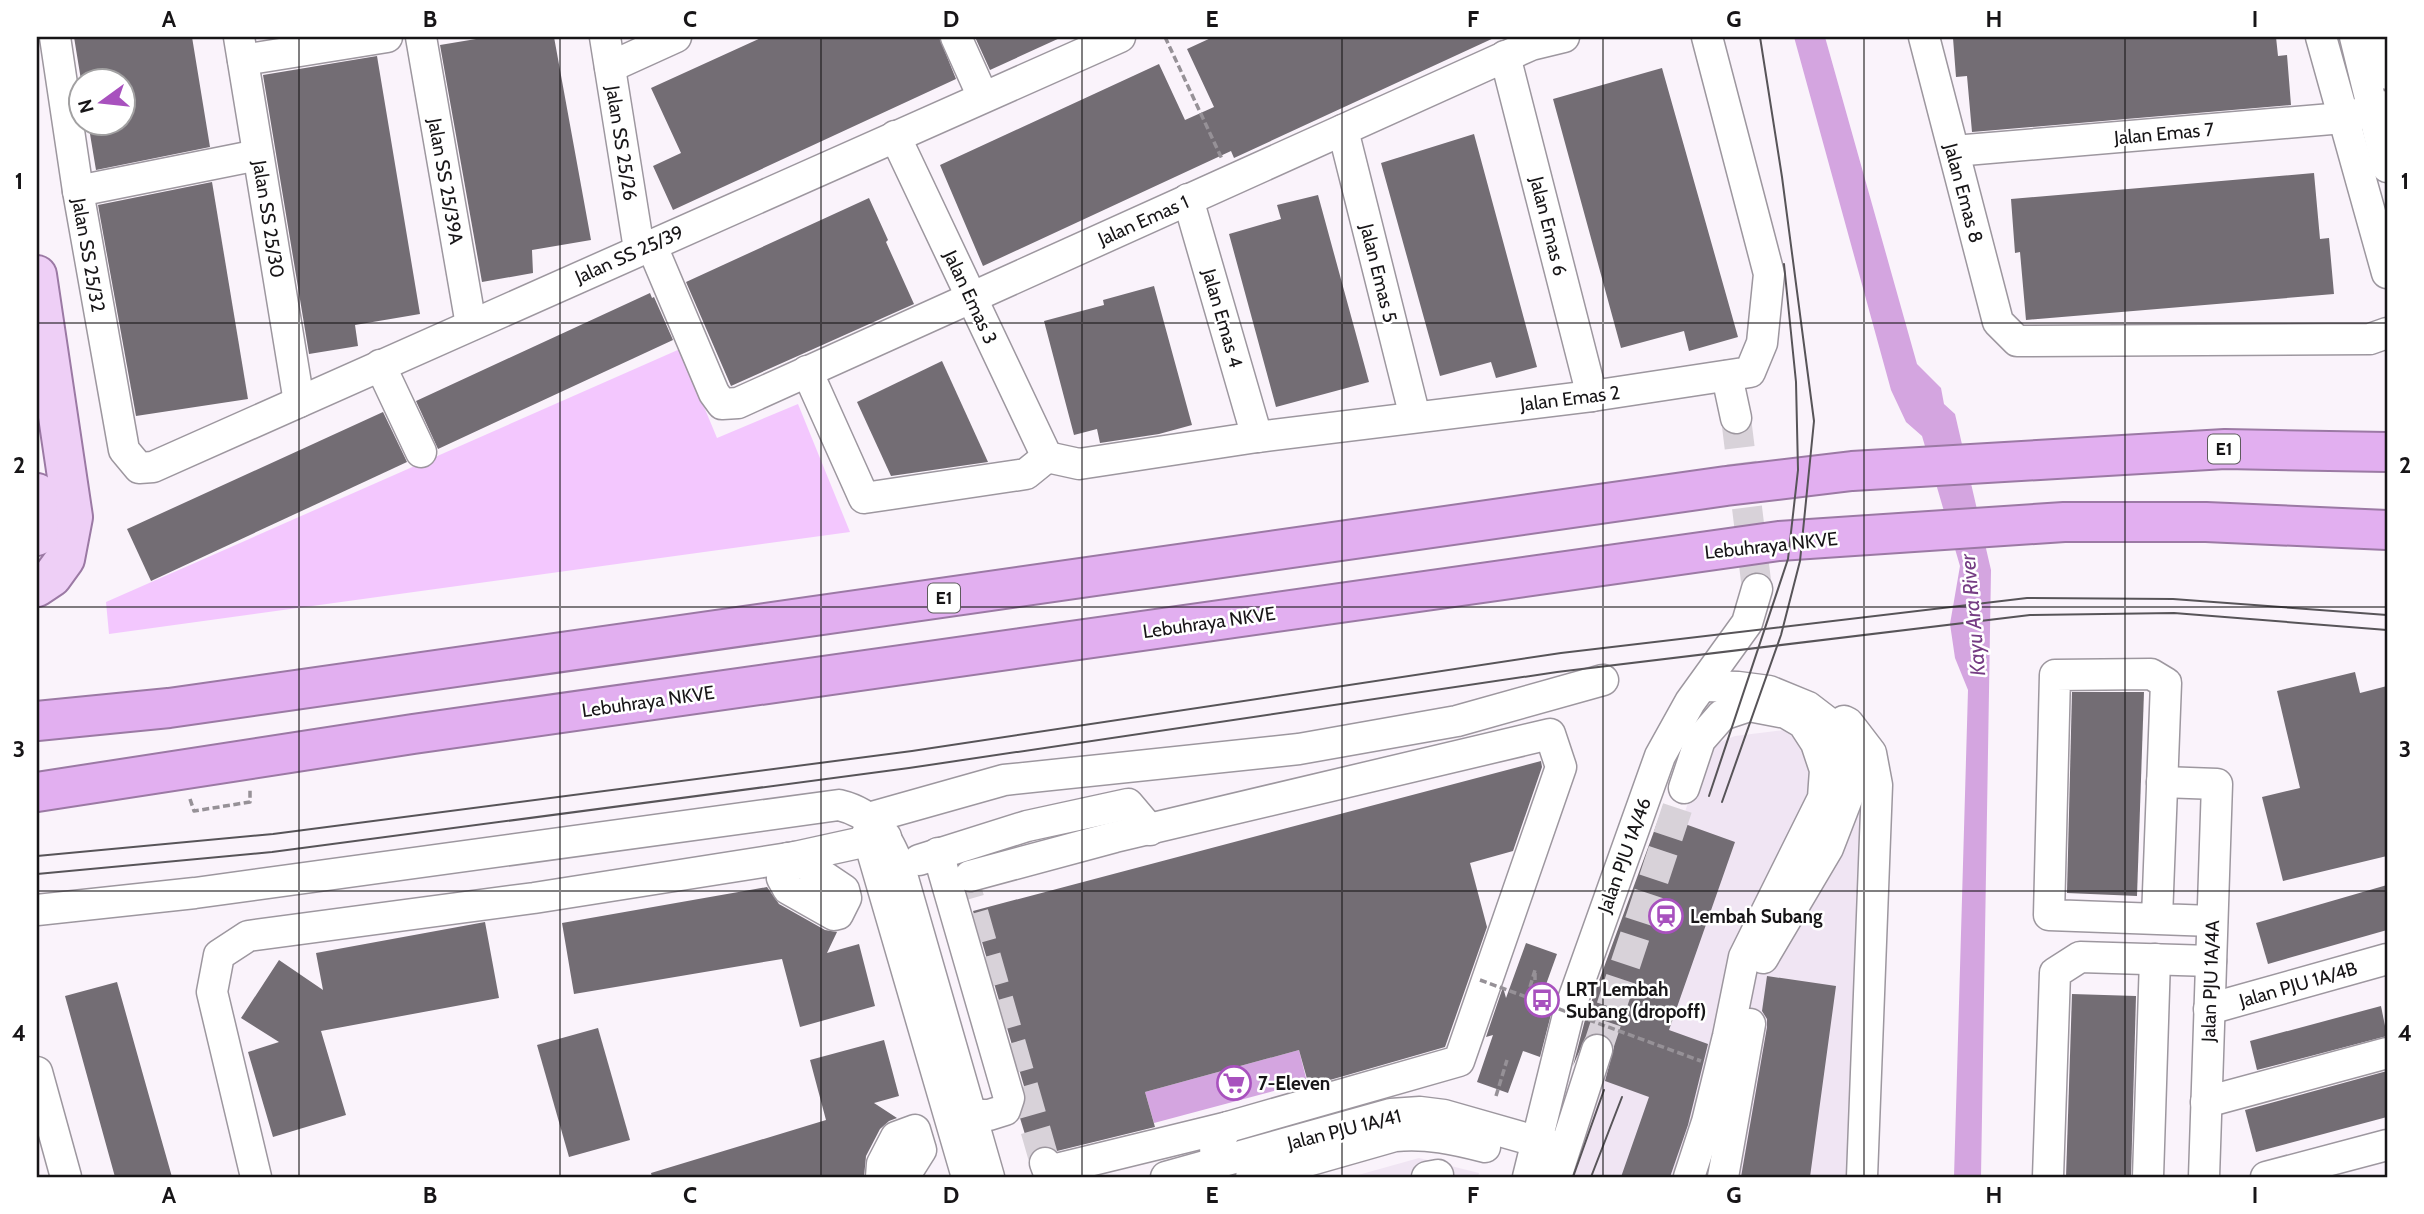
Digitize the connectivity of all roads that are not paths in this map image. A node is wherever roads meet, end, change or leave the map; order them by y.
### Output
1 (55, 37) edge
2 (387, 37) edge
3 (421, 37) edge
4 (605, 37) edge
5 (676, 37) edge
6 (956, 37) edge
7 (1120, 37) edge
8 (1564, 37) edge
9 (1707, 37) edge
10 (1924, 37) edge
11 (2320, 37) edge
12 (2355, 37) edge
13 (2378, 37) edge
14 (1522, 46) edge
15 (241, 49) edge
16 (610, 67) junction
17 (2387, 74) edge
18 (983, 97) junction
19 (2380, 108) edge
20 (2343, 118) junction
21 (1343, 130) junction
22 (895, 136) junction
23 (1954, 151) junction
24 (258, 155) junction
25 (2387, 167) edge
26 (78, 191) junction
27 (1188, 199) junction
28 (645, 246) junction
29 (2387, 273) edge
30 (37, 275) edge
31 (971, 298) junction
32 (471, 325) junction
33 (2387, 334) edge
34 (380, 365) junction
35 (807, 372) junction
36 (1727, 376) junction
37 (1592, 396) junction
38 (299, 402) junction
39 (722, 404) joint
40 (1415, 417) junction
41 (1735, 418) tunnel mouth
42 (1257, 437) junction
43 (421, 452) dead end
44 (2387, 452) edge
45 (1047, 457) junction
46 (139, 468) joint
47 (37, 493) edge
48 (2387, 530) edge
49 (37, 536) edge
50 (37, 587) edge
51 (1757, 589) tunnel mouth
52 (1603, 680) dead end
53 (1703, 686) junction
54 (1808, 707) junction
55 (37, 721) edge
56 (2162, 782) junction
57 (1684, 788) tunnel mouth
58 (37, 792) edge
59 (870, 826) junction
60 (1150, 830) junction
61 (938, 853) junction
62 (900, 869) junction
63 (970, 876) dead end
64 (37, 910) edge
65 (2157, 918) junction
66 (2212, 921) junction
67 (2155, 959) junction
68 (2387, 960) edge
69 (2211, 961) junction
70 (2210, 1009) junction
71 (1597, 1050) tunnel mouth
72 (2387, 1052) edge
73 (37, 1072) edge
74 (1549, 1094) junction
75 (1334, 1097) junction
76 (2206, 1102) junction
77 (971, 1115) junction
78 (1367, 1121) junction
79 (1475, 1124) junction
80 (1228, 1128) junction
81 (956, 1141) junction
82 (2387, 1145) edge
83 (921, 1150) junction
84 (1546, 1162) edge
85 (1045, 1163) dead end
86 (1216, 1163) junction
87 (66, 1177) edge
88 (256, 1177) edge
89 (881, 1177) edge
90 (904, 1177) edge
91 (967, 1177) edge
92 (989, 1177) edge
93 (1166, 1177) edge
94 (1255, 1177) edge
95 (1689, 1177) edge
96 (1723, 1177) edge
97 (1862, 1177) edge
98 (2048, 1177) edge
99 (2148, 1177) edge
100 (2204, 1177) edge
101 (2266, 1177) edge

1 - 26 street, Jalan SS 25/32
2 - 15 street
3 - 32 street, Jalan SS 25/39A
4 - 16 street, Jalan SS 25/26
5 - 16 street
6 - 18 street
7 - 18 street, Jalan SS 25/39
8 - 14 street, Jalan Emas 1
9 - 36 street, Jalan Emas 2
10 - 23 street, Jalan Emas 8
11 - 20 street
12 - 19 street
13 - 17 street
14 - 21 street, Jalan Emas 1
14 - 37 street, Jalan Emas 6
15 - 24 street, Jalan SS 25/30
16 - 28 street, Jalan SS 25/26
18 - 22 street, Jalan SS 25/39
19 - 20 street, Jalan Emas 7
19 - 25 street
20 - 23 street, Jalan Emas 7
20 - 29 street
21 - 27 street, Jalan Emas 1
21 - 40 street, Jalan Emas 5
22 - 28 street, Jalan SS 25/39
22 - 31 street, Jalan Emas 3
23 - 33 street, Jalan Emas 8
24 - 26 street
24 - 38 street, Jalan SS 25/30
26 - 46 street, Jalan SS 25/32
27 - 31 street, Jalan Emas 1
27 - 42 street, Jalan Emas 4
28 - 32 street, Jalan SS 25/39
28 - 39 street, Jalan SS 25/26
30 - 50 main road
31 - 35 street, Jalan Emas 1
31 - 45 street, Jalan Emas 3
32 - 34 street, Jalan SS 25/39
34 - 38 street, Jalan SS 25/39
34 - 43 street
35 - 39 street, Jalan Emas 1
35 - 45 street
36 - 37 street, Jalan Emas 2
36 - 41 street
37 - 40 street, Jalan Emas 2
38 - 46 street, Jalan SS 25/39
40 - 42 street, Jalan Emas 2
42 - 45 street, Jalan Emas 2
44 - 55 highway, E1
47 - 49 main road
48 - 58 highway, Lebuhraya NKVE
51 - 53 street, Jalan PJU 1A/46
52 - 59 street
53 - 54 street
53 - 74 street, Jalan PJU 1A/46
54 - 96 street
54 - 97 street
56 - 65 street
56 - 65 street
56 - 66 street, Jalan PJU 1A/4A
57 - 95 street
59 - 62 street
59 - 64 street
59 - 81 street
59 - 88 street
60 - 61 street
60 - 63 street
60 - 75 street
61 - 62 street
61 - 77 street
62 - 77 street
65 - 66 street
66 - 69 street, Jalan PJU 1A/4A
67 - 69 street
67 - 98 street
67 - 99 street
68 - 70 street, Jalan PJU 1A/4B
69 - 70 street, Jalan PJU 1A/4A
70 - 76 street, Jalan PJU 1A/4A
71 - 84 street
72 - 76 street
73 - 87 street
74 - 79 street
74 - 84 street, Jalan PJU 1A/46
75 - 78 street
75 - 80 street
76 - 100 street, Jalan PJU 1A/4A
77 - 92 street
78 - 79 street, Jalan PJU 1A/41
78 - 86 street, Jalan PJU 1A/41
79 - 84 street, Jalan PJU 1A/41
80 - 85 street
80 - 86 street
81 - 83 street
81 - 91 street
82 - 101 street
83 - 89 street
83 - 90 street
84 - 94 street, Jalan PJU 1A/41
86 - 93 street, Jalan PJU 1A/41

